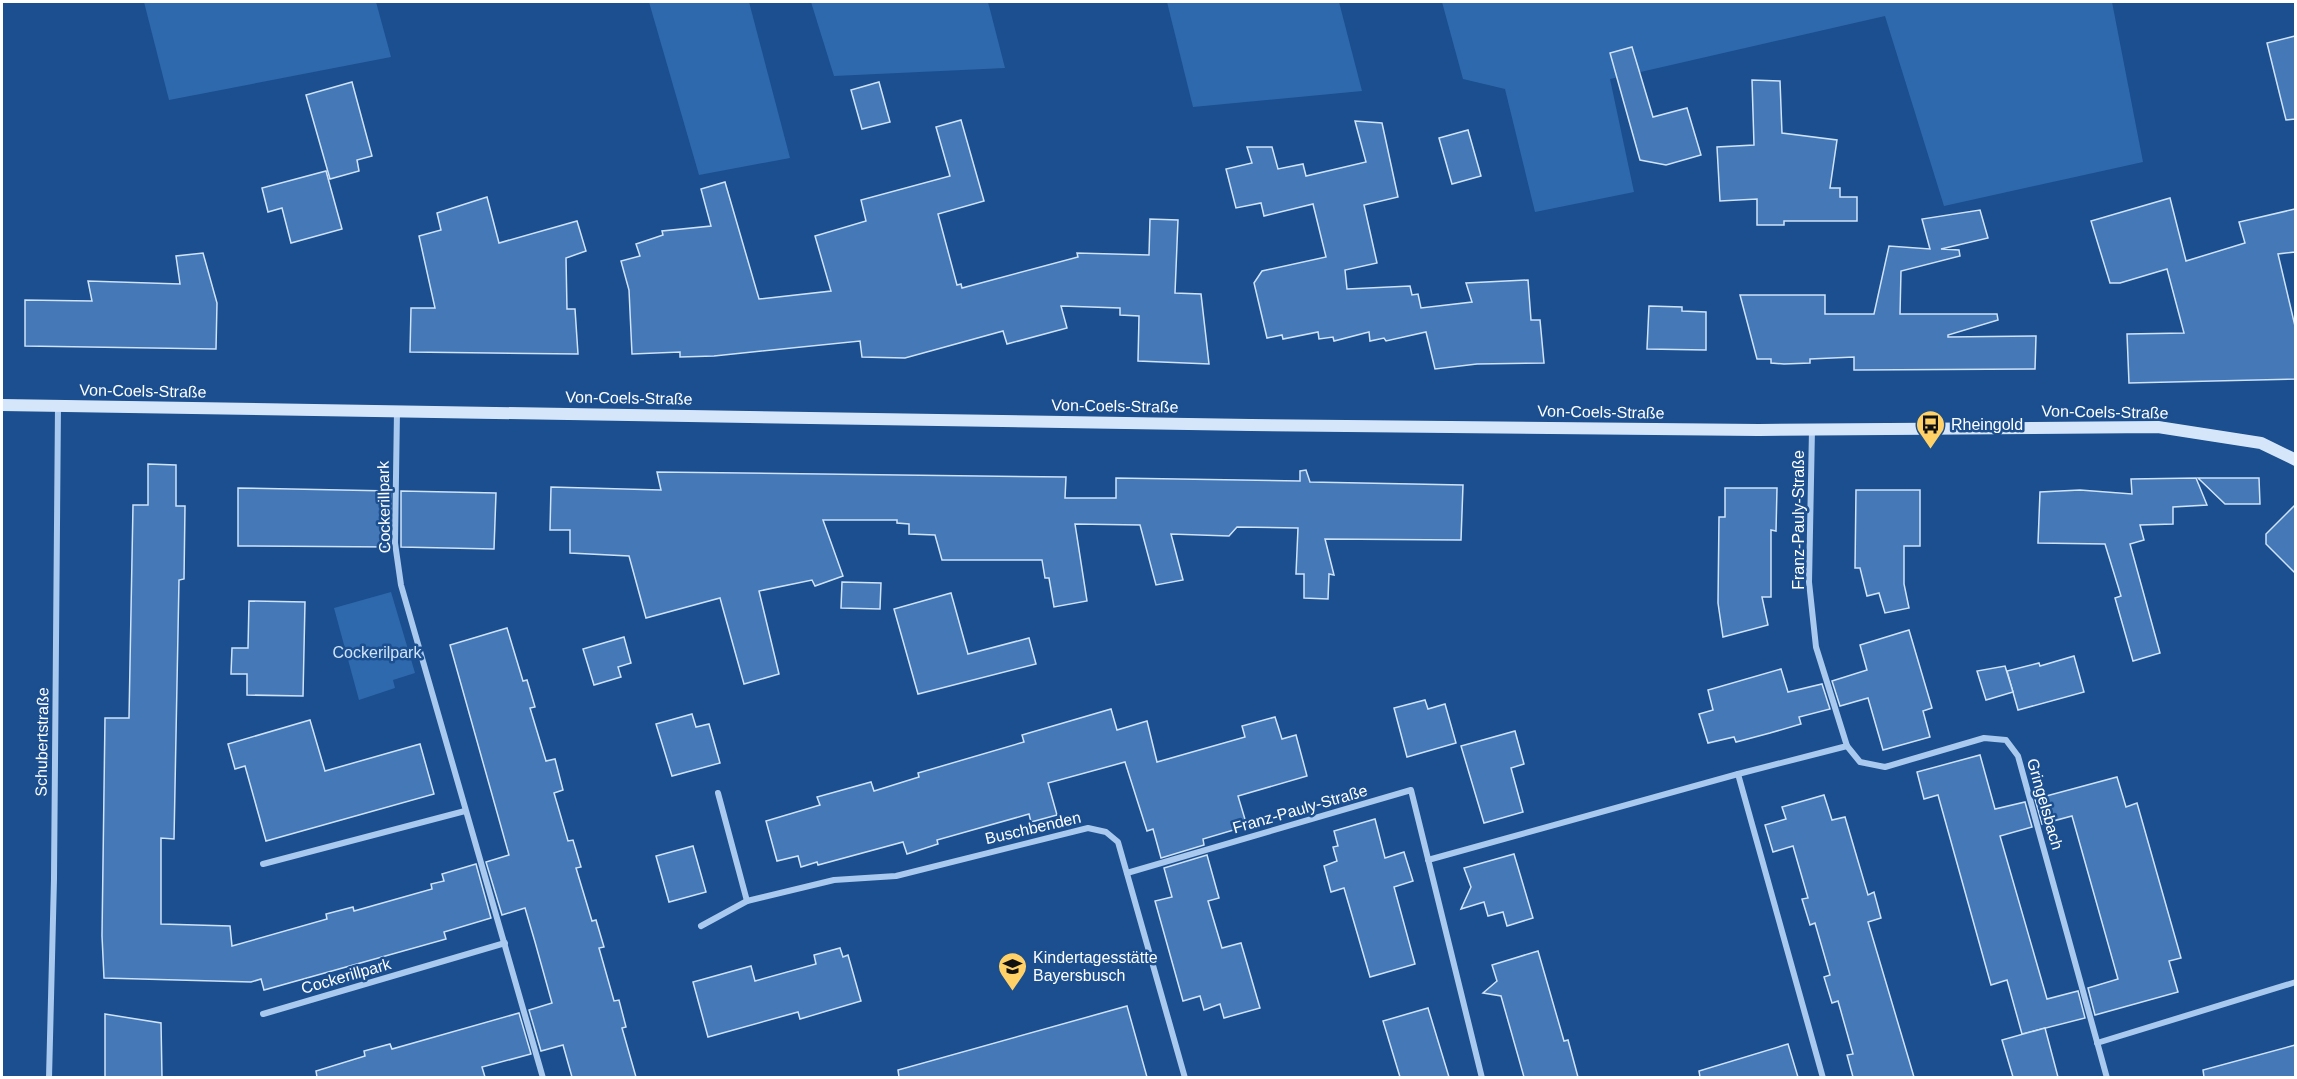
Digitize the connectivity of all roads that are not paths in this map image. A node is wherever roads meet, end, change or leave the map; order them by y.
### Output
1 (2, 405) edge
2 (58, 406) junction
3 (397, 410) junction
4 (1812, 429) junction
5 (2295, 460) edge
6 (1847, 746) junction
7 (1738, 774) junction
8 (718, 793) dead end
9 (465, 811) junction
10 (1428, 860) junction
11 (263, 864) dead end
12 (1127, 873) junction
13 (747, 901) junction
14 (702, 926) dead end
15 (505, 943) junction
16 (2295, 982) edge
17 (263, 1014) dead end
18 (2097, 1043) junction
19 (49, 1077) edge
20 (543, 1077) edge
21 (1185, 1077) edge
22 (1482, 1077) edge
23 (1823, 1077) edge
24 (2107, 1077) edge

1 - 2 main road, Von-Coels-Straße
2 - 3 main road, Von-Coels-Straße
2 - 19 street, Schubertstraße
3 - 4 main road, Von-Coels-Straße
3 - 9 street, Cockerillpark
4 - 5 main road, Von-Coels-Straße
4 - 6 street, Franz-Pauly-Straße
6 - 7 street
6 - 18 street, Gringelsbach
7 - 10 street
7 - 23 street
8 - 13 street
9 - 11 street
9 - 15 street, Cockerillpark
10 - 12 street, Franz-Pauly-Straße
10 - 22 street, Franz-Pauly-Straße
12 - 13 street, Buschbenden
12 - 21 street, Buschbenden
13 - 14 street, Buschbenden
15 - 17 street, Cockerillpark
15 - 20 street, Cockerillpark
16 - 18 street
18 - 24 street, Gringelsbach

